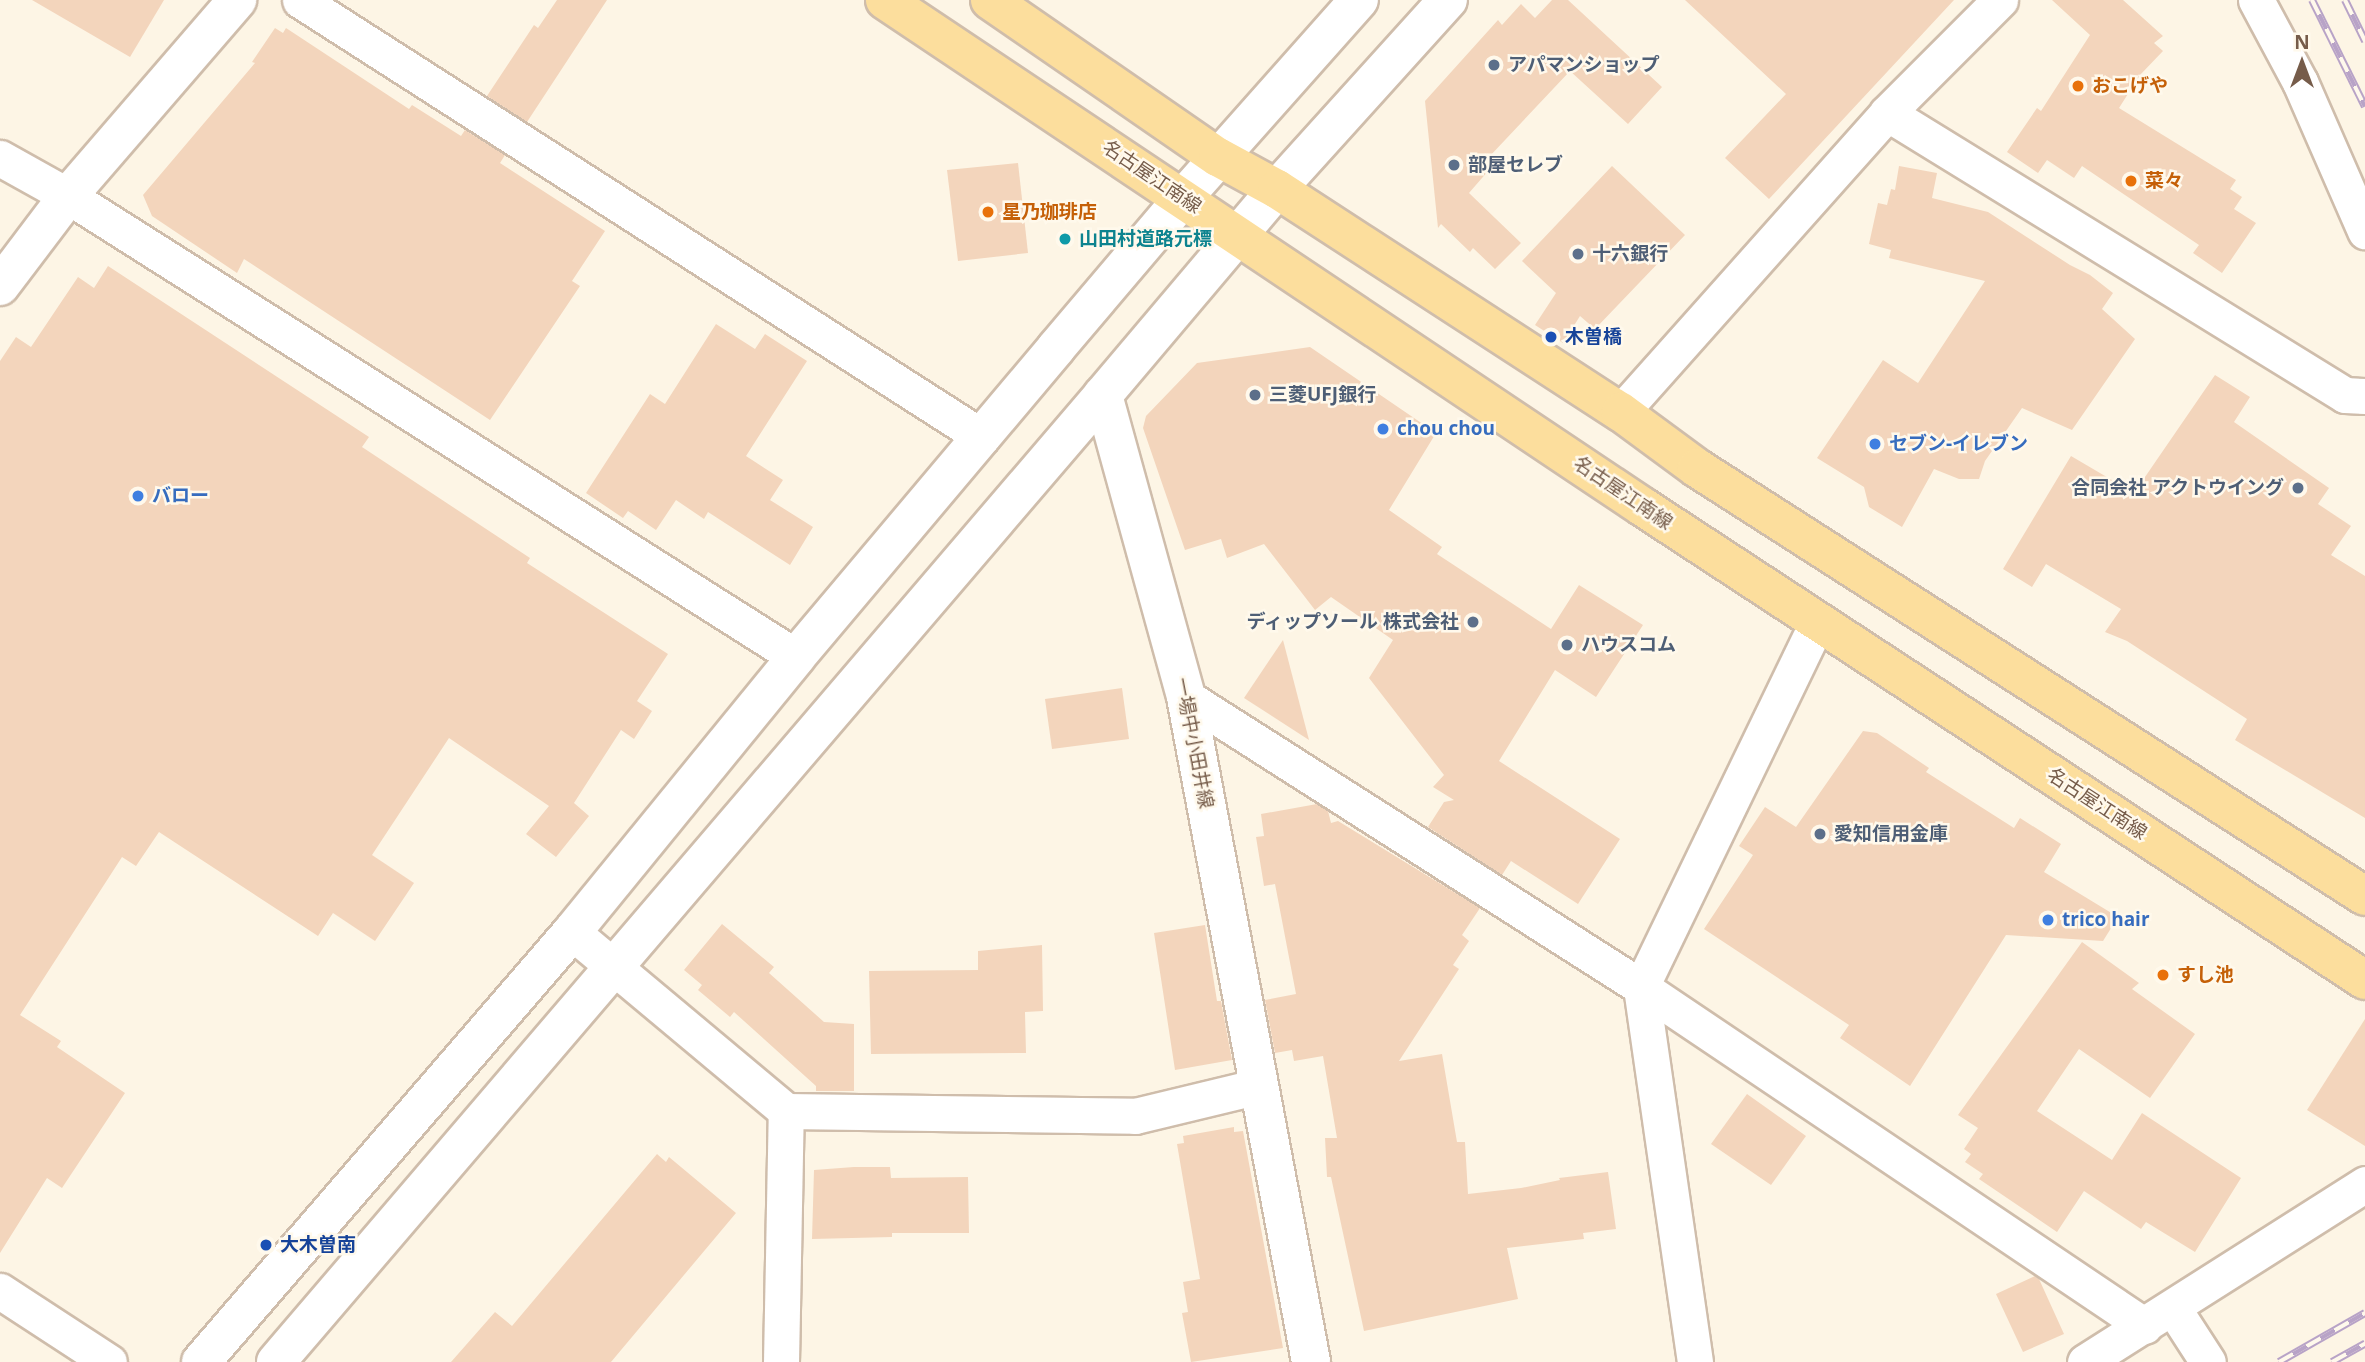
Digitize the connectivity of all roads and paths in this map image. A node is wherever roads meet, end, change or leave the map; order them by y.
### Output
1 (237, 0) edge
2 (300, 0) edge
3 (885, 0) edge
4 (990, 0) edge
5 (1359, 0) edge
6 (1448, 0) edge
7 (2000, 0) edge
8 (2256, 0) edge
9 (1887, 113) junction
10 (1218, 157) junction
11 (0, 158) edge
12 (1277, 189) junction
13 (68, 196) junction
14 (1183, 198) junction
15 (2365, 231) edge
16 (1238, 235) junction
17 (0, 286) edge
18 (1103, 395) junction
19 (2365, 396) edge
20 (1621, 412) junction
21 (982, 437) junction
22 (1818, 621) junction
23 (796, 657) junction
24 (1186, 697) junction
25 (2365, 897) edge
26 (572, 932) junction
27 (615, 969) junction
28 (2365, 979) edge
29 (1641, 987) junction
30 (1259, 1086) junction
31 (786, 1111) junction
32 (2365, 1184) edge
33 (0, 1291) edge
34 (2159, 1317) junction
35 (109, 1362) edge
36 (201, 1362) edge
37 (276, 1362) edge
38 (781, 1362) edge
39 (1311, 1362) edge
40 (1695, 1362) edge
41 (2085, 1362) edge
42 (2208, 1362) edge

1 - 13 street
2 - 21 street
3 - 14 main road, 名古屋江南線
4 - 10 main road
5 - 10 street
6 - 12 street
7 - 9 street
8 - 15 street
9 - 19 street
9 - 20 street
10 - 12 main road
10 - 14 street
11 - 13 street
12 - 16 street
12 - 20 main road
13 - 17 street
13 - 23 street
14 - 16 main road, 名古屋江南線
14 - 21 street
16 - 18 street
16 - 22 main road, 名古屋江南線
18 - 24 street, 一場中小田井線
18 - 27 street
20 - 25 main road
21 - 23 street
22 - 28 main road, 名古屋江南線
22 - 29 street
23 - 26 street
24 - 29 street
24 - 30 street, 一場中小田井線
26 - 27 street
26 - 36 street
27 - 31 street
27 - 37 street
29 - 34 street
29 - 40 street
30 - 31 street
30 - 39 street, 一場中小田井線
31 - 38 street
32 - 34 street
33 - 35 street
34 - 41 street
34 - 42 street

